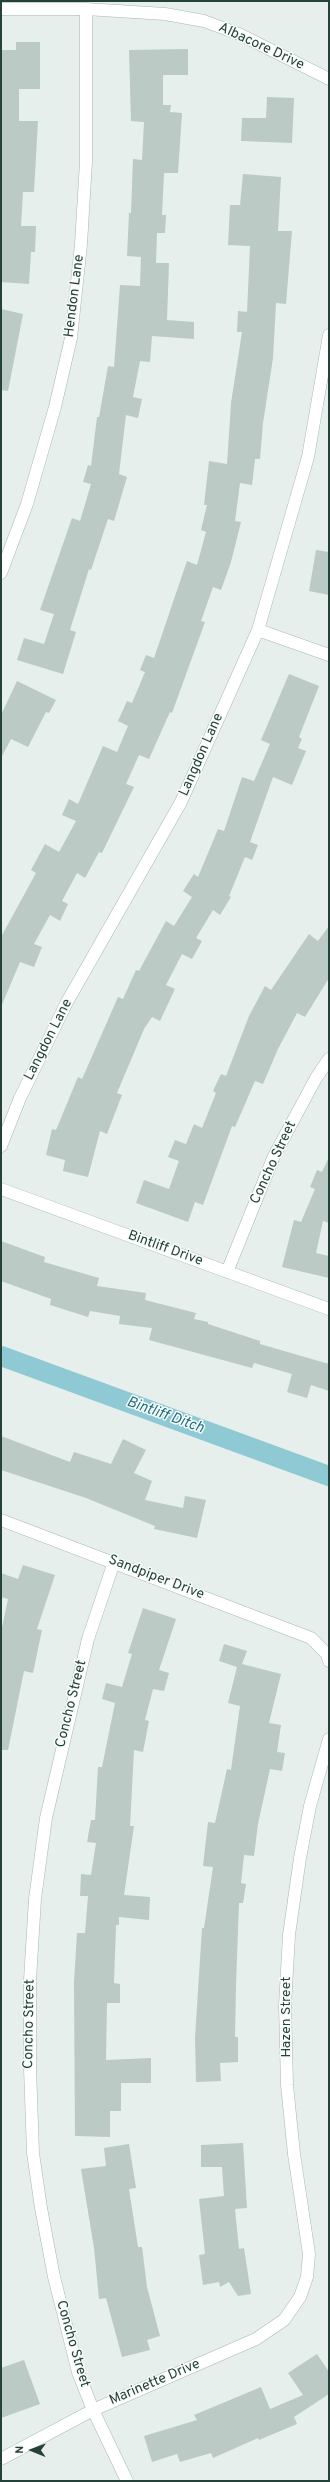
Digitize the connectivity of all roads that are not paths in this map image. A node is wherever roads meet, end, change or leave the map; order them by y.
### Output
1 (1, 9) edge
2 (86, 9) junction
3 (329, 79) edge
4 (329, 335) edge
5 (1, 573) edge
6 (258, 630) junction
7 (329, 655) edge
8 (329, 1059) edge
9 (1, 1146) edge
10 (1, 1189) edge
11 (227, 1272) junction
12 (329, 1310) edge
13 (1, 1520) edge
14 (114, 1562) junction
15 (329, 1661) edge
16 (329, 1739) edge
17 (300, 2297) joint
18 (93, 2410) junction
19 (1, 2460) edge
20 (127, 2481) edge

1 - 2 street, Albacore Drive
2 - 3 street, Albacore Drive
2 - 5 street, Hendon Lane
4 - 6 street, Langdon Lane
6 - 7 street
6 - 9 street, Langdon Lane
8 - 11 street, Concho Street
10 - 11 street, Bintliff Drive
11 - 12 street, Bintliff Drive
13 - 14 street, Sandpiper Drive
14 - 15 street, Sandpiper Drive
14 - 18 street, Concho Street
16 - 17 street, Hazen Street
17 - 18 street, Marinette Drive
18 - 19 street, Marinette Drive
18 - 20 street, Concho Street

